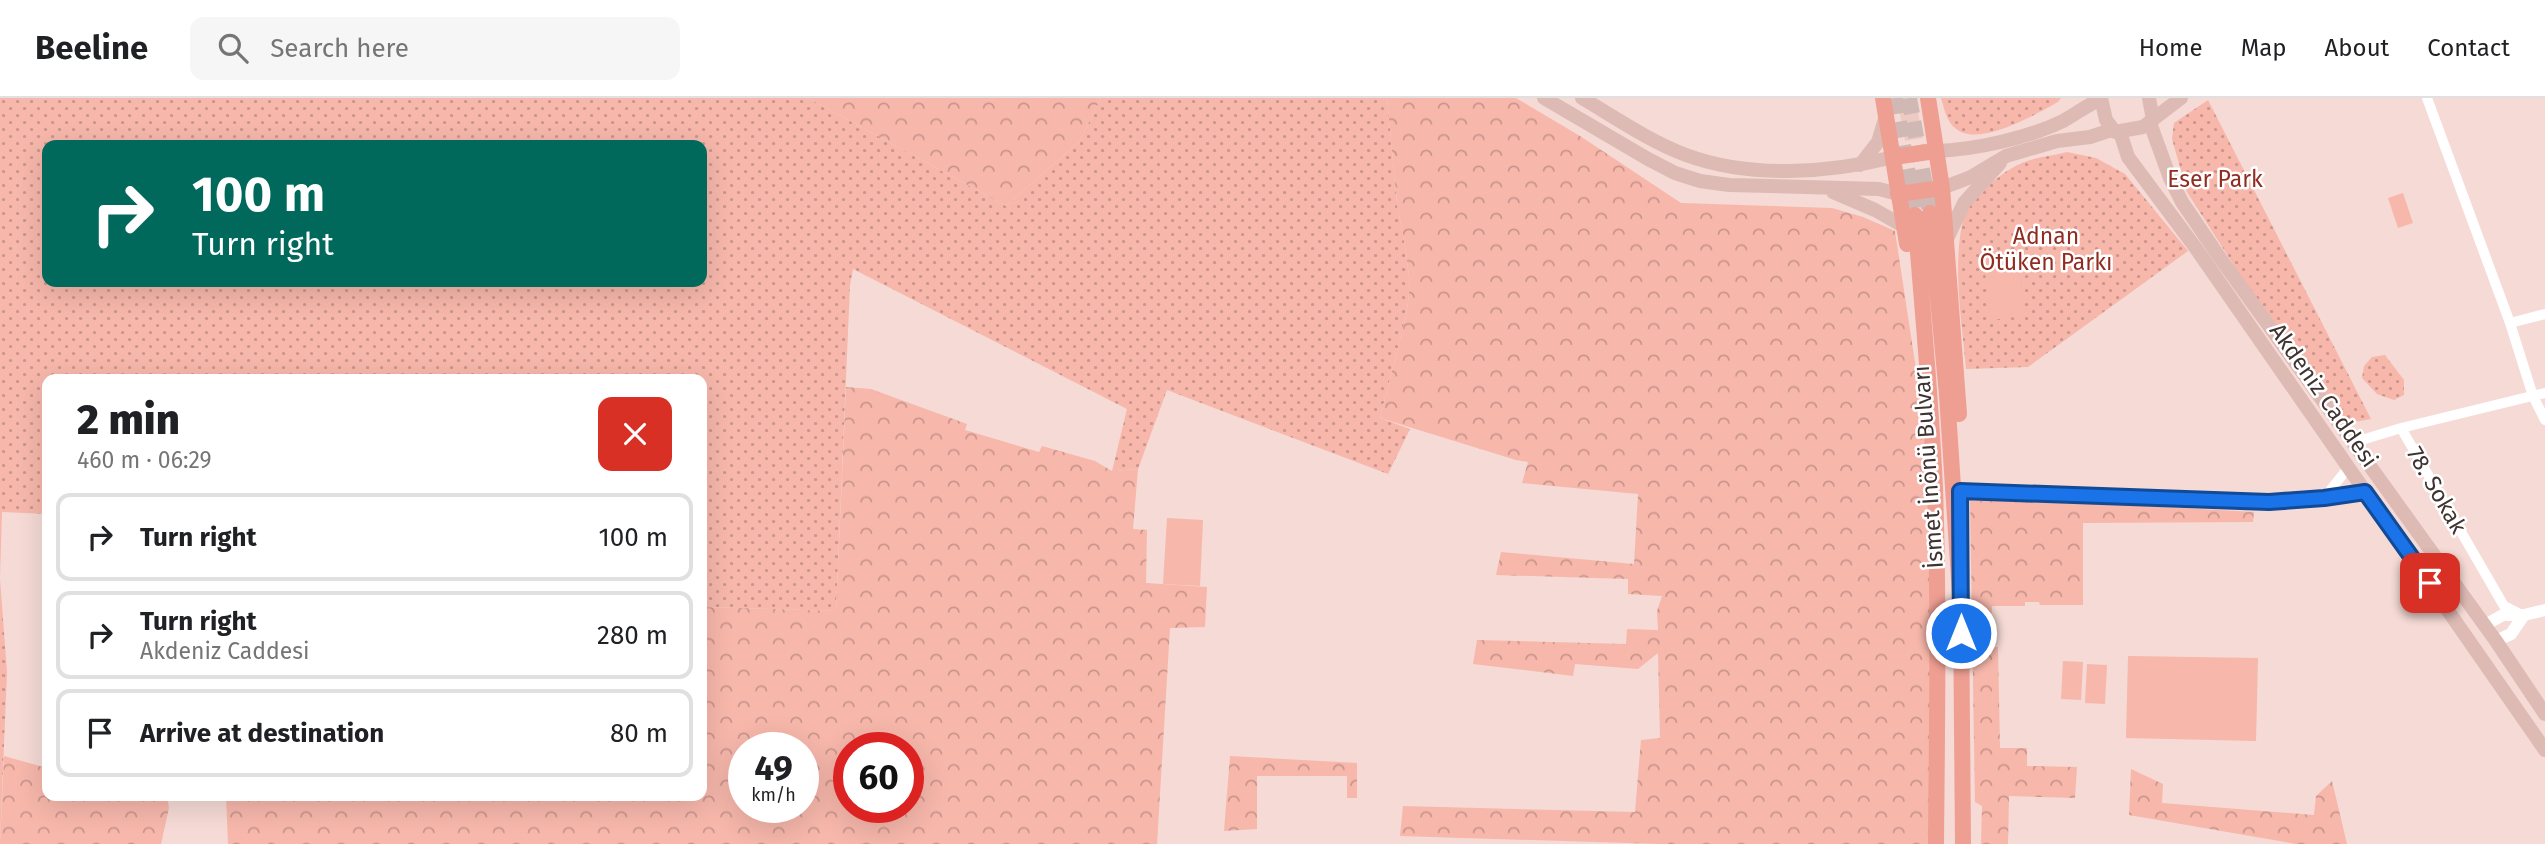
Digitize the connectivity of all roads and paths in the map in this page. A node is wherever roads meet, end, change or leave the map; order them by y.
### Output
1 (1544, 98) edge
2 (1582, 98) edge
3 (1883, 98) edge
4 (1928, 98) edge
5 (2101, 98) edge
6 (2149, 98) edge
7 (2181, 98) edge
8 (2427, 98) edge
9 (1886, 115) junction
10 (2151, 122) junction
11 (2115, 131) junction
12 (1935, 151) junction
13 (2006, 156) junction
14 (1894, 157) junction
15 (1859, 165) junction
16 (1825, 188) junction
17 (1942, 188) junction
18 (1898, 194) junction
19 (1916, 218) junction
20 (1947, 241) junction
21 (2545, 314) edge
22 (2510, 323) junction
23 (2545, 393) edge
24 (2533, 396) junction
25 (2545, 421) edge
26 (2401, 428) junction
27 (2352, 443) junction
28 (2348, 468) junction
29 (1960, 491) junction
30 (2365, 492) junction
31 (2324, 498) junction
32 (1961, 609) junction
33 (2545, 610) edge
34 (2524, 615) junction
35 (2484, 625) junction
36 (2467, 637) junction
37 (2496, 641) junction
38 (2478, 653) junction
39 (2545, 714) edge
40 (2545, 750) edge
41 (1936, 844) edge
42 (1963, 844) edge

1 - 16 main road
2 - 15 main road
3 - 9 main road
4 - 12 main road
5 - 11 main road, Akdeniz Caddesi
5 - 12 main road
6 - 10 main road, Akdeniz Caddesi
7 - 10 main road
8 - 22 street
9 - 14 main road
9 - 15 main road
10 - 11 main road
10 - 27 main road, Akdeniz Caddesi
11 - 13 main road
11 - 28 main road, Akdeniz Caddesi
12 - 14 main road
12 - 17 main road
13 - 17 main road
13 - 20 main road
14 - 15 main road
14 - 18 main road
16 - 18 main road
16 - 19 main road
17 - 18 main road
17 - 20 main road
18 - 19 main road
19 - 32 main road, İsmet İnönü Bulvarı
19 - 41 main road, İsmet İnönü Bulvarı
20 - 29 main road
21 - 22 street
22 - 24 street
23 - 24 street
24 - 25 street
24 - 26 street
26 - 27 street
26 - 34 street, 78. Sokak
27 - 35 main road, Akdeniz Caddesi
28 - 30 main road, Akdeniz Caddesi
28 - 31 street
29 - 31 street
29 - 32 main road
30 - 31 street
30 - 36 main road, Akdeniz Caddesi
32 - 42 main road, İsmet İnönü Bulvarı
33 - 34 street
34 - 35 street
34 - 37 street
35 - 36 main road
35 - 37 main road, Akdeniz Caddesi
36 - 38 main road, Akdeniz Caddesi
37 - 38 main road
37 - 39 main road, Akdeniz Caddesi
38 - 40 main road, Akdeniz Caddesi

